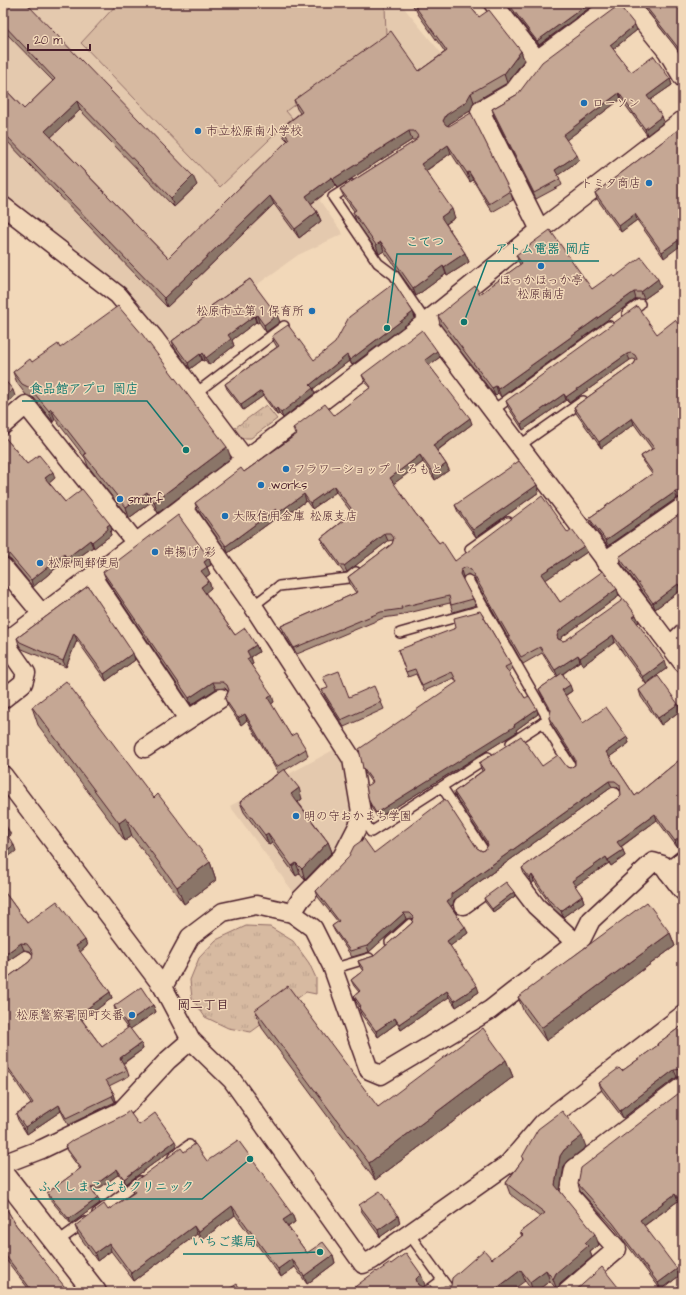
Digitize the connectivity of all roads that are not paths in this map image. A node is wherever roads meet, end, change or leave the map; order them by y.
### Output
1 (493, 3) edge
2 (614, 3) edge
3 (628, 3) edge
4 (537, 60) junction
5 (683, 78) edge
6 (683, 120) edge
7 (358, 182) edge
8 (3, 206) edge
9 (540, 230) junction
10 (640, 304) edge
11 (426, 322) junction
12 (284, 326) edge
13 (196, 393) junction
14 (589, 397) edge
15 (492, 411) junction
16 (3, 425) edge
17 (519, 446) junction
18 (245, 459) junction
19 (183, 507) junction
20 (683, 507) edge
21 (514, 517) edge
22 (136, 543) junction
23 (470, 549) edge
24 (605, 561) junction
25 (3, 567) edge
26 (361, 568) edge
27 (92, 577) junction
28 (468, 580) dead end
29 (253, 606) junction
30 (485, 609) junction
31 (42, 614) junction
32 (400, 633) dead end
33 (683, 633) edge
34 (4, 643) edge
35 (670, 646) junction
36 (683, 663) edge
37 (221, 698) dead end
38 (3, 699) edge
39 (188, 719) junction
40 (543, 722) junction
41 (145, 748) dead end
42 (572, 768) edge
43 (3, 775) edge
44 (442, 787) junction
45 (613, 797) dead end
46 (362, 818) junction
47 (484, 851) edge
48 (683, 860) edge
49 (510, 872) junction
50 (668, 872) junction
51 (683, 891) edge
52 (463, 905) dead end
53 (292, 913) junction
54 (410, 924) edge
55 (576, 943) junction
56 (25, 960) dead end
57 (332, 966) junction
58 (3, 976) edge
59 (163, 987) junction
60 (683, 1015) edge
61 (191, 1040) junction
62 (683, 1086) edge
63 (189, 1145) dead end
64 (3, 1164) edge
65 (164, 1164) edge
66 (3, 1174) edge
67 (145, 1177) edge
68 (409, 1234) junction
69 (57, 1242) junction
70 (442, 1280) junction
71 (96, 1292) edge
72 (426, 1292) edge
73 (451, 1292) edge
74 (567, 1292) edge

1 - 4 street
2 - 4 street
3 - 5 street
4 - 9 street
6 - 9 street
7 - 11 lane
8 - 13 street
9 - 11 street
10 - 15 lane
11 - 15 street
11 - 18 street
12 - 13 lane
13 - 18 street
14 - 17 lane
15 - 17 street
16 - 22 street
17 - 24 street
18 - 19 street
19 - 22 street
19 - 29 street
20 - 24 street
21 - 23 lane
22 - 27 street
24 - 35 street
25 - 31 street
26 - 29 lane
27 - 31 street
27 - 39 street
28 - 30 lane
29 - 46 street
30 - 32 lane
30 - 40 lane
31 - 34 street
33 - 35 street
34 - 38 street
35 - 36 street
37 - 39 street
39 - 41 street
40 - 42 lane
40 - 44 lane
43 - 59 street
44 - 46 lane
44 - 47 lane
45 - 49 street
46 - 53 street
48 - 50 street
49 - 52 street
49 - 55 street
50 - 51 street
50 - 55 street
53 - 57 street
53 - 59 street
54 - 57 lane
55 - 57 street
56 - 58 street
59 - 61 street
60 - 68 street
61 - 64 street
61 - 68 street
62 - 74 street
63 - 65 lane
66 - 69 street
67 - 69 lane
68 - 70 lane
69 - 71 street
70 - 72 lane
70 - 73 lane

